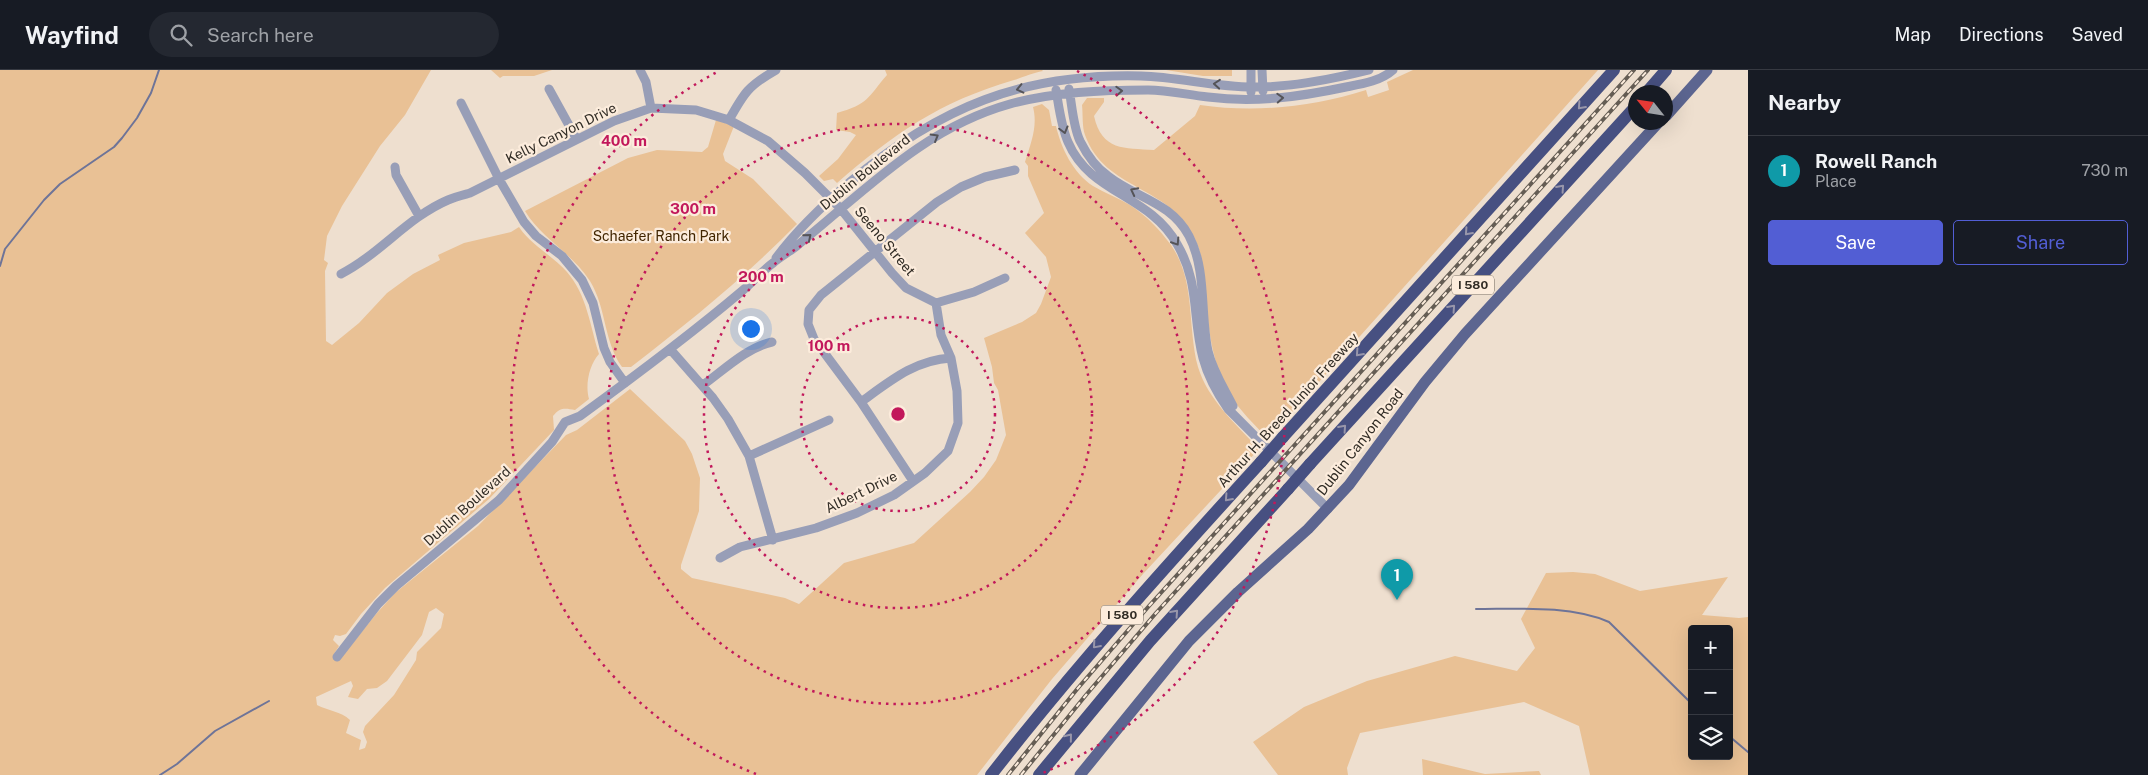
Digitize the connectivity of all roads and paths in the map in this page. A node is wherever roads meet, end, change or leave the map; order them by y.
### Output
1 (640, 70) edge
2 (776, 70) edge
3 (1251, 70) edge
4 (1262, 70) edge
5 (1369, 70) edge
6 (1393, 70) edge
7 (1614, 70) edge
8 (1666, 70) edge
9 (1707, 70) edge
10 (1068, 80) junction
11 (1055, 82) junction
12 (1653, 85) edge
13 (1251, 87) junction
14 (1262, 87) junction
15 (549, 89) dead end
16 (1070, 93) junction
17 (1057, 95) junction
18 (1251, 99) junction
19 (1263, 99) junction
20 (461, 103) dead end
21 (651, 108) junction
22 (1673, 108) edge
23 (1628, 115) edge
24 (728, 120) junction
25 (1652, 130) edge
26 (576, 138) junction
27 (395, 167) dead end
28 (1015, 170) dead end
29 (500, 179) junction
30 (831, 199) junction
31 (840, 208) junction
32 (419, 216) junction
33 (876, 251) junction
34 (773, 263) junction
35 (342, 274) dead end
36 (1005, 278) dead end
37 (936, 303) junction
38 (772, 342) dead end
39 (670, 349) junction
40 (951, 358) junction
41 (625, 383) junction
42 (703, 385) junction
43 (861, 402) junction
44 (1235, 414) junction
45 (829, 420) dead end
46 (749, 456) junction
47 (913, 481) junction
48 (1328, 509) junction
49 (773, 540) junction
50 (720, 558) dead end
51 (337, 657) dead end
52 (991, 775) edge
53 (1039, 775) edge
54 (1080, 775) edge

1 - 21 street
2 - 24 street
3 - 13 street
4 - 14 street
5 - 14 street, Dublin Boulevard
19 -> 6 street, Dublin Boulevard
7 -> 52 highway, Arthur H. Breed Junior Freeway / I 580, bridge
8 - 12 highway
9 - 22 main road
10 - 11 street, Dublin Boulevard
13 -> 10 street, Dublin Boulevard
10 - 16 street
11 - 17 street
11 -> 30 street, Dublin Boulevard
13 - 14 street, Dublin Boulevard
13 - 18 street
14 - 19 street
15 - 26 street
16 - 17 street, Dublin Boulevard
16 -> 18 street, Dublin Boulevard
44 -> 16 street
31 -> 17 street, Dublin Boulevard
17 -> 44 street
18 - 19 street, Dublin Boulevard
20 - 29 street
21 - 24 street, Kelly Canyon Drive
21 - 26 street, Kelly Canyon Drive
53 -> 23 highway, I 580, bridge
24 - 30 street, Kelly Canyon Drive
25 - 48 main road, Dublin Canyon Road
26 - 29 street, Kelly Canyon Drive
27 - 32 street
28 - 33 street
29 - 32 street, Kelly Canyon Drive
29 - 41 street
30 - 31 street, Kelly Canyon Drive
30 - 34 street, Dublin Boulevard
31 - 33 street, Seeno Street
34 -> 31 street, Dublin Boulevard
32 - 35 street, Kelly Canyon Drive
33 - 37 street, Seeno Street
33 - 43 street
34 - 39 street, Dublin Boulevard
36 - 37 street
37 - 40 street, Albert Drive
38 - 42 street
39 - 41 street, Dublin Boulevard
39 - 42 street
40 - 43 street
40 - 47 street, Albert Drive
41 - 51 street, Dublin Boulevard
42 - 46 street
43 - 47 street
44 - 48 street
45 - 46 street
46 - 49 street
47 - 49 street, Albert Drive
48 - 54 main road, Dublin Canyon Road
49 - 50 street, Albert Drive

